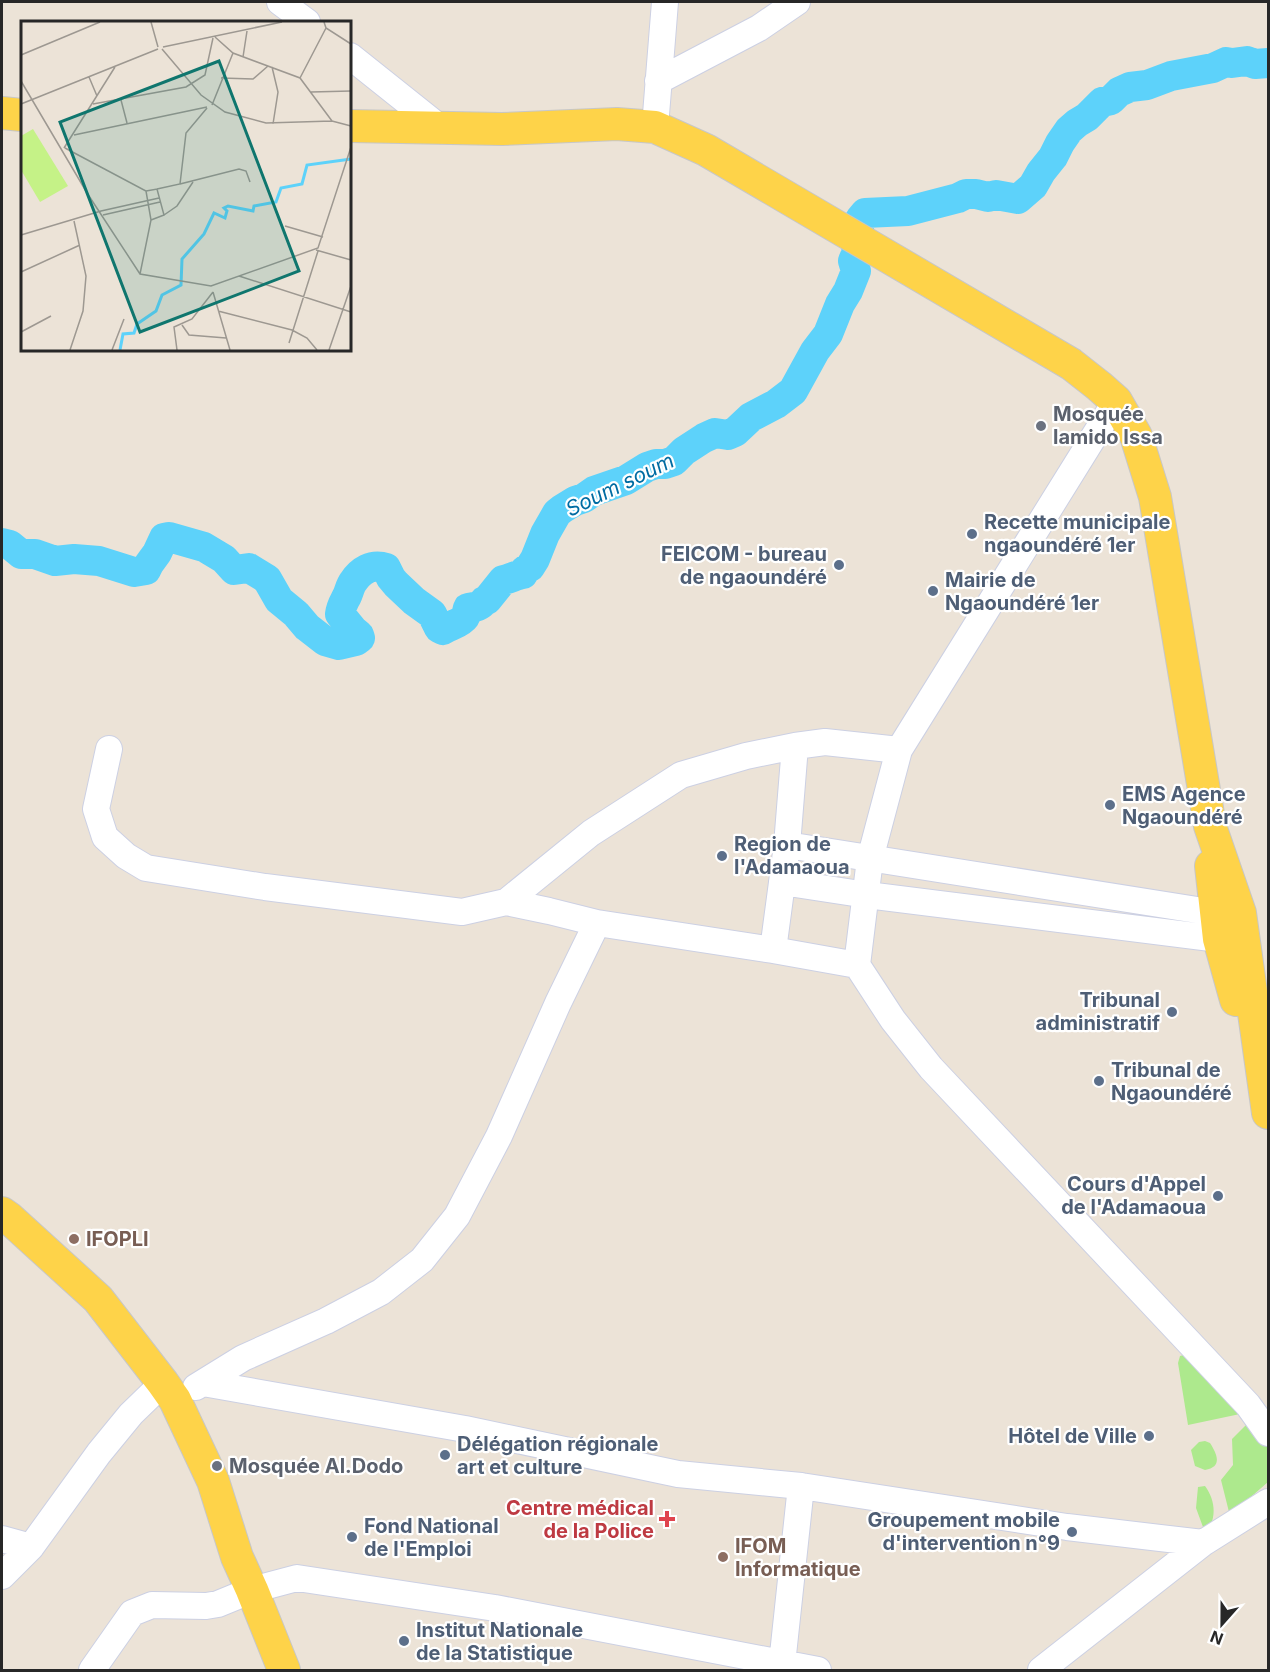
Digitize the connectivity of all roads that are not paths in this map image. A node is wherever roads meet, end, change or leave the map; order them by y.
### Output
1 (280, 2) edge
2 (665, 2) edge
3 (797, 2) edge
4 (306, 21) edge
5 (351, 57) edge
6 (658, 81) junction
7 (2, 113) edge
8 (21, 115) edge
9 (351, 126) edge
10 (439, 127) junction
11 (655, 127) junction
12 (1116, 401) junction
13 (795, 746) junction
14 (109, 749) dead end
15 (899, 750) junction
16 (787, 845) junction
17 (870, 859) junction
18 (782, 882) junction
19 (867, 895) junction
20 (506, 902) junction
21 (597, 923) junction
22 (1242, 927) edge
23 (773, 950) junction
24 (857, 965) junction
25 (1269, 1113) edge
26 (2, 1213) edge
27 (203, 1383) junction
28 (169, 1391) junction
29 (1269, 1433) edge
30 (801, 1486) junction
31 (1269, 1502) edge
32 (2, 1539) edge
33 (1203, 1543) junction
34 (31, 1547) junction
35 (2, 1576) edge
36 (252, 1590) junction
37 (782, 1664) junction
38 (92, 1671) edge
39 (284, 1671) edge
40 (818, 1671) edge
41 (1041, 1671) edge

1 - 4 street
2 - 6 street
3 - 6 street
5 - 10 street
6 - 11 street
7 - 8 main road
9 - 10 main road
10 - 11 main road
11 - 12 main road
12 - 15 street
12 - 22 main road
13 - 15 street
13 - 16 street
13 - 20 street
14 - 20 street
15 - 17 street
16 - 17 street
16 - 18 street
17 - 19 street
17 - 22 street
18 - 19 street
18 - 23 street
19 - 22 street
19 - 24 street
20 - 21 street
21 - 23 street
21 - 27 street
22 - 25 main road
23 - 24 street
24 - 29 street
26 - 28 main road
27 - 28 street
27 - 30 street
28 - 34 street
28 - 36 main road
30 - 33 street
30 - 37 street
31 - 33 street
32 - 34 street
33 - 41 street
34 - 35 street
36 - 37 street
36 - 38 street
36 - 39 main road
37 - 40 street

